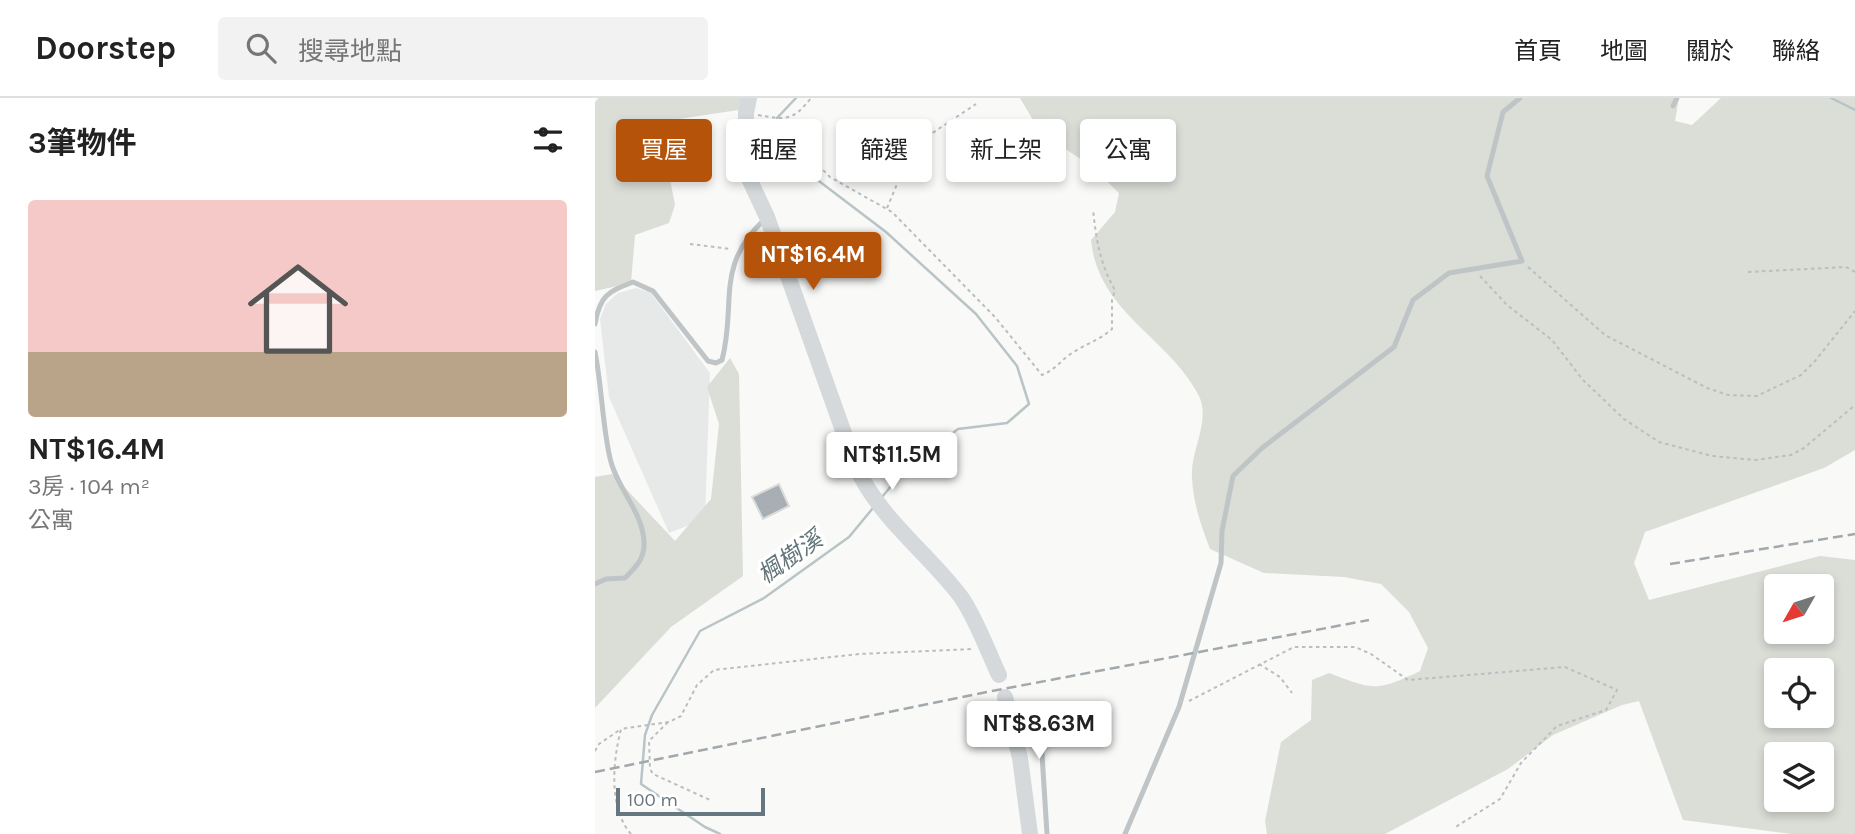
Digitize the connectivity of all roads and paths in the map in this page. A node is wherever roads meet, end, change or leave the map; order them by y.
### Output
1 (811, 98) edge
2 (1520, 98) edge
3 (1677, 98) edge
4 (976, 104) dead end
5 (747, 105) edge
6 (1673, 106) dead end
7 (783, 119) edge
8 (788, 119) edge
9 (822, 169) edge
10 (886, 209) junction
11 (1093, 209) dead end
12 (767, 217) junction
13 (690, 244) dead end
14 (739, 250) junction
15 (1522, 261) junction
16 (1473, 269) junction
17 (1748, 272) dead end
18 (1855, 272) edge
19 (1855, 311) edge
20 (595, 324) edge
21 (595, 352) edge
22 (1855, 405) edge
23 (595, 584) edge
24 (986, 648) junction
25 (1259, 664) junction
26 (999, 676) dead end
27 (1292, 693) dead end
28 (1005, 696) dead end
29 (1179, 707) junction
30 (669, 722) junction
31 (621, 729) junction
32 (1015, 729) junction
33 (595, 751) edge
34 (709, 800) dead end
35 (1454, 828) dead end
36 (631, 834) edge
37 (1030, 834) edge
38 (1047, 834) edge
39 (1125, 834) edge

1 - 8 path
2 - 15 lane
3 - 6 lane
4 - 10 path
5 - 7 path
5 - 12 street
9 - 10 path
10 - 11 path
12 - 14 lane
12 - 24 street
13 - 14 path
14 - 20 lane
15 - 16 lane
15 - 19 path
16 - 22 path
16 - 29 lane
17 - 18 path
21 - 23 lane
24 - 26 street
24 - 30 path
25 - 27 path
25 - 29 path
25 - 35 path
28 - 32 street
29 - 39 lane
30 - 31 path
30 - 34 path
31 - 33 path
31 - 36 path
32 - 37 street
32 - 38 lane

